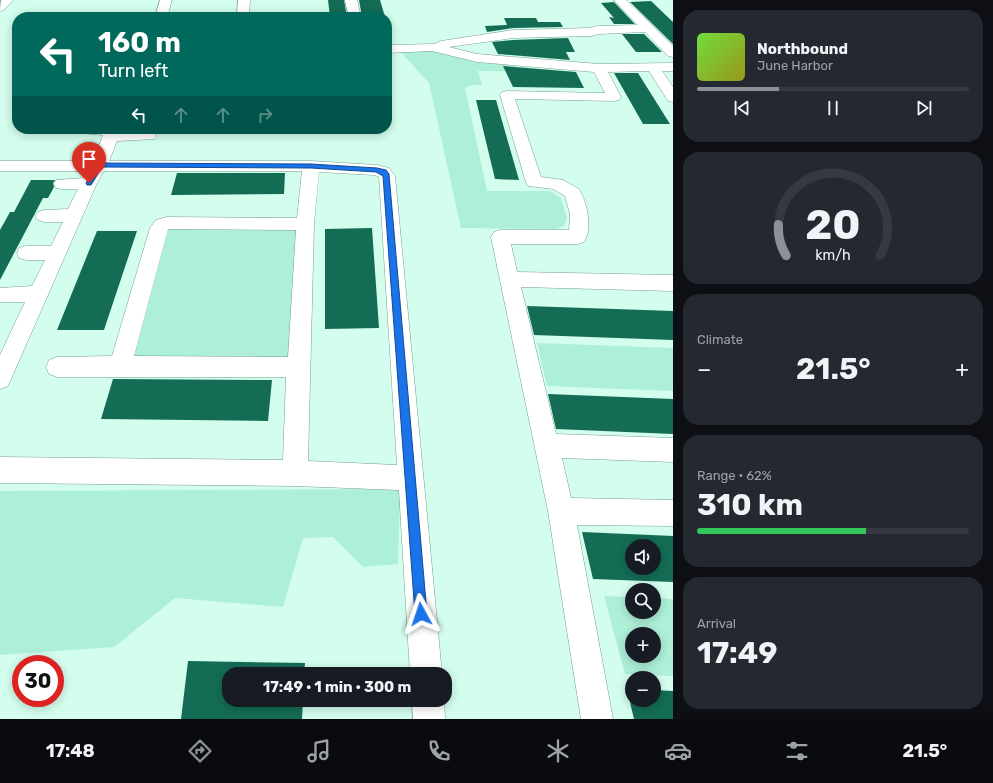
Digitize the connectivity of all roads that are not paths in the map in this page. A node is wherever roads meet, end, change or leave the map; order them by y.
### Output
1 (6, 0) edge
2 (166, 0) edge
3 (244, 0) edge
4 (351, 0) edge
5 (620, 0) edge
6 (0, 8) edge
7 (162, 12) edge
8 (243, 12) edge
9 (354, 12) edge
10 (649, 28) junction
11 (432, 47) junction
12 (392, 49) edge
13 (673, 53) edge
14 (653, 67) junction
15 (673, 67) edge
16 (599, 68) junction
17 (673, 98) edge
18 (111, 134) edge
19 (130, 134) edge
20 (149, 136) dead end
21 (100, 165) junction
22 (0, 166) edge
23 (311, 166) junction
24 (89, 183) junction
25 (62, 184) dead end
26 (75, 215) junction
27 (44, 216) dead end
28 (305, 224) junction
29 (26, 253) dead end
30 (57, 253) junction
31 (509, 279) junction
32 (673, 283) edge
33 (38, 294) junction
34 (3, 295) dead end
35 (8, 342) edge
36 (120, 366) junction
37 (57, 367) dead end
38 (298, 367) junction
39 (0, 379) edge
40 (546, 446) junction
41 (673, 450) edge
42 (0, 470) edge
43 (295, 473) junction
44 (410, 478) junction
45 (561, 511) junction
46 (673, 513) edge
47 (425, 667) edge
48 (428, 707) edge
49 (429, 719) edge
50 (597, 719) edge

1 - 6 street
2 - 7 street
3 - 8 street
4 - 9 street
5 - 10 street
10 - 11 street
10 - 13 street
11 - 12 street
11 - 16 street
14 - 15 street
14 - 16 street
14 - 17 street
16 - 31 street
18 - 21 street
19 - 20 street
21 - 22 street
21 - 23 street
21 - 24 street
23 - 28 street
23 - 44 street
24 - 25 street
24 - 26 street
26 - 27 street
26 - 30 street
28 - 36 street
28 - 38 street
29 - 30 street
30 - 33 street
31 - 32 street
31 - 40 street
33 - 34 street
33 - 35 street
35 - 39 street
36 - 37 street
36 - 38 street
38 - 43 street
40 - 41 street
40 - 45 street
42 - 43 street
43 - 44 street
44 - 47 street
45 - 46 street
45 - 50 street
48 - 49 street

